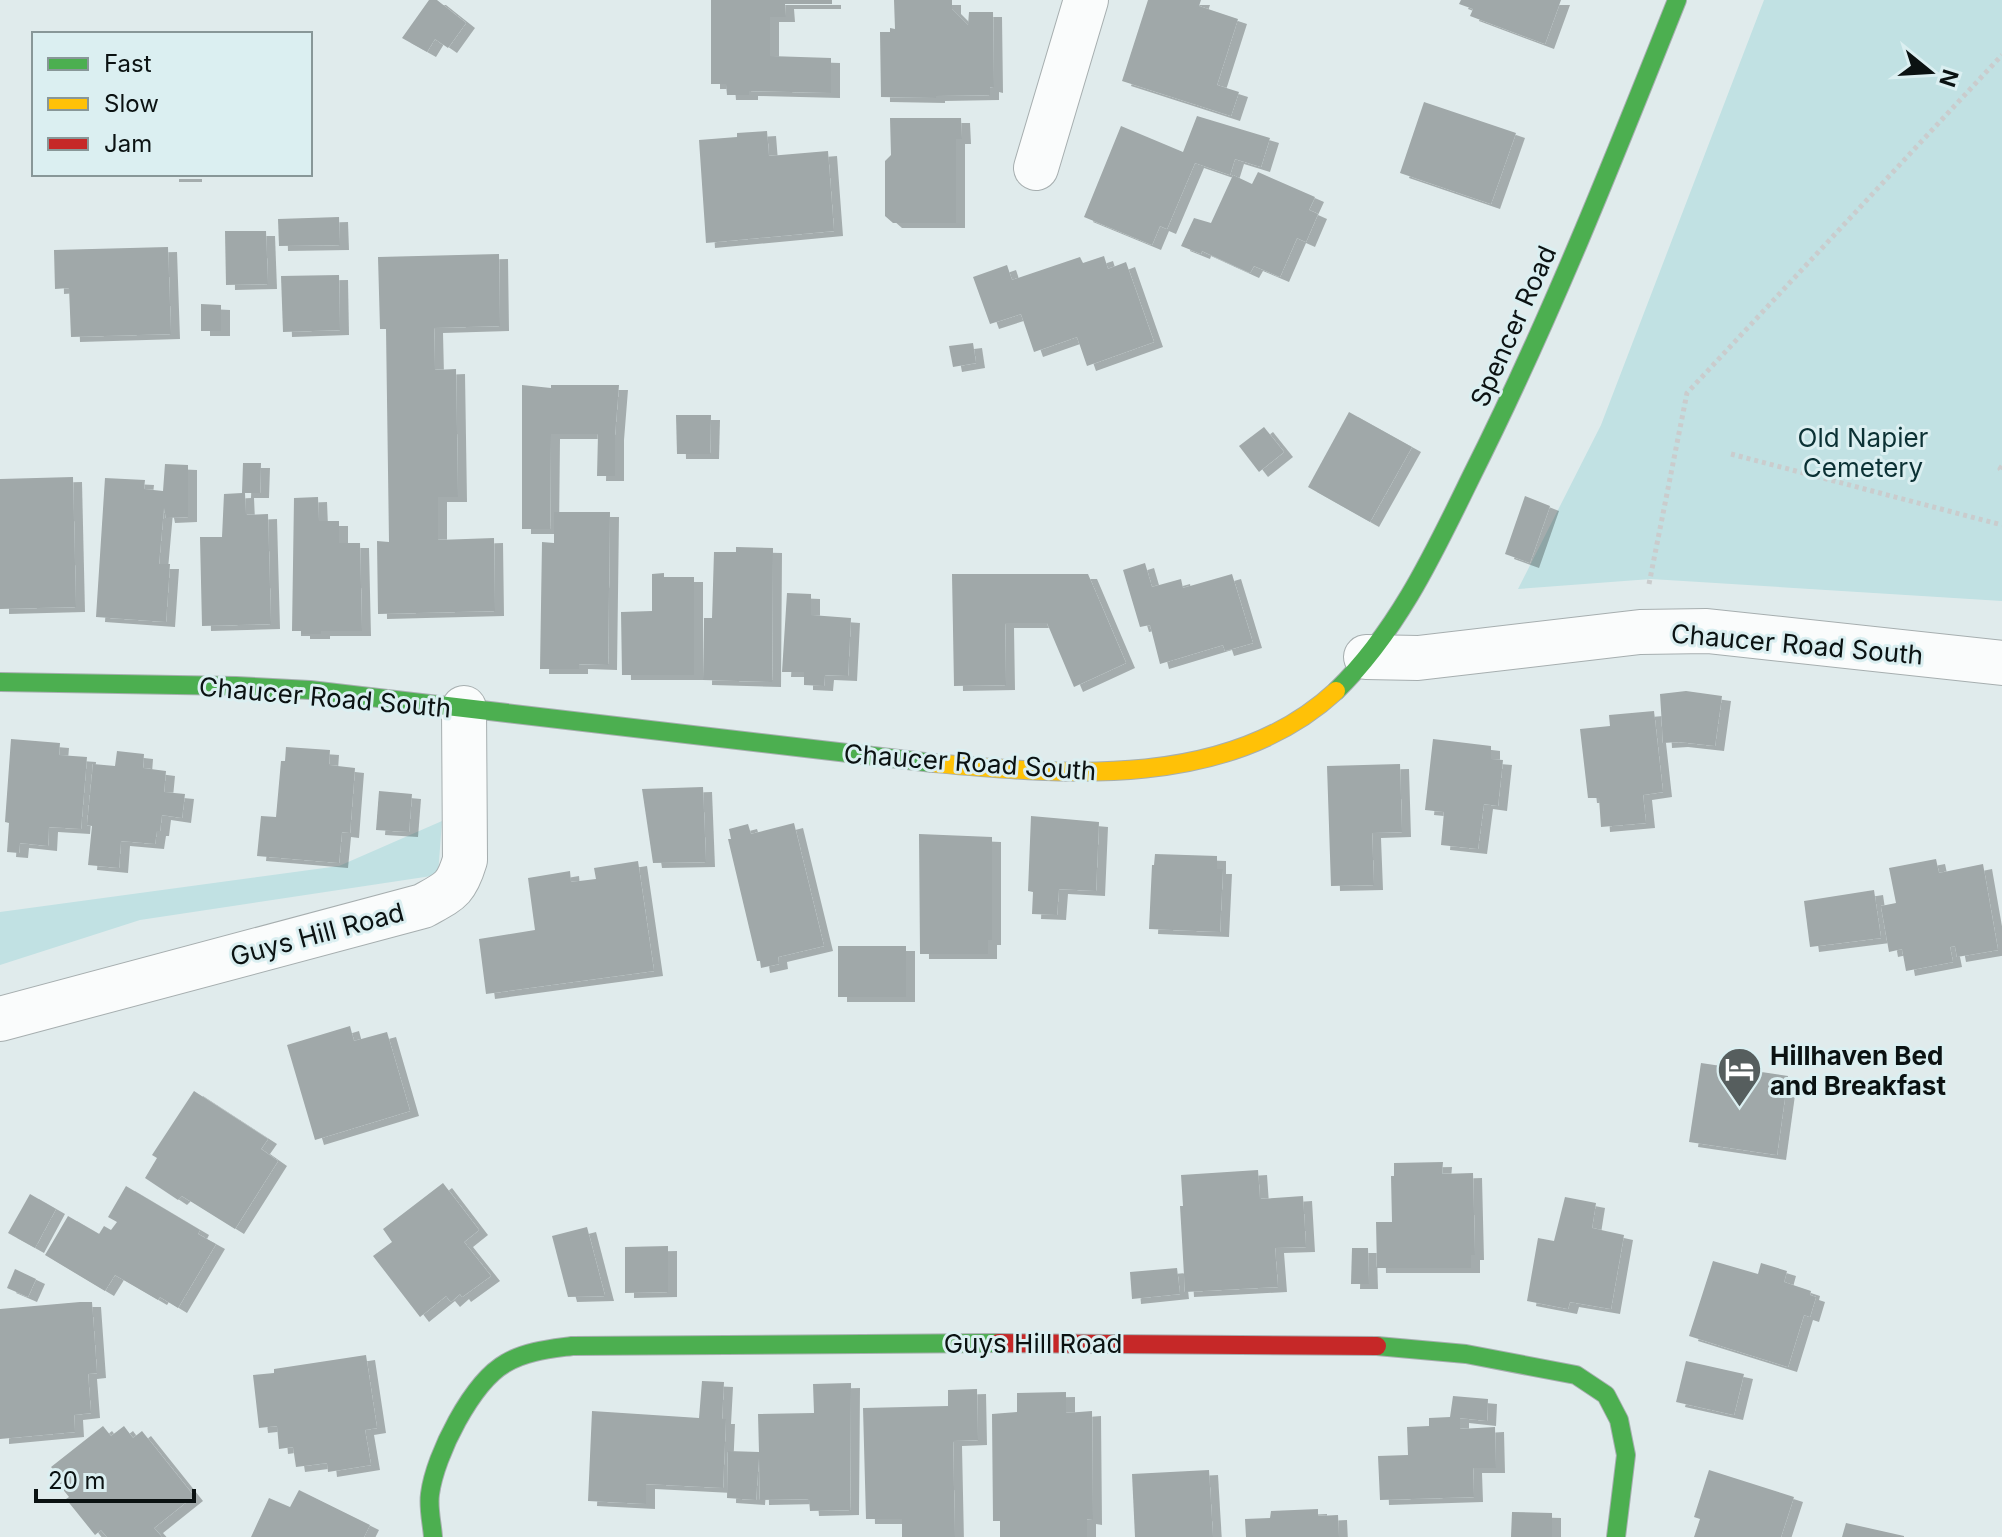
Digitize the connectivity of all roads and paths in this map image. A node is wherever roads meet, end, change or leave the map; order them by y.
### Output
1 (1086, 0) edge
2 (1677, 0) edge
3 (2002, 55) edge
4 (1036, 168) dead end
5 (1731, 454) dead end
6 (2002, 525) edge
7 (1640, 632) junction
8 (1366, 657) junction
9 (2002, 663) edge
10 (0, 682) edge
11 (464, 708) junction
12 (0, 1019) edge
13 (433, 1537) edge
14 (1616, 1537) edge

1 - 4 street
2 - 8 street, Spencer Road
3 - 7 path
5 - 6 path
7 - 8 street, Chaucer Road South
7 - 9 street, Chaucer Road South
8 - 11 street, Chaucer Road South
10 - 11 street, Chaucer Road South
11 - 12 street, Guys Hill Road
13 - 14 street, Guys Hill Road

